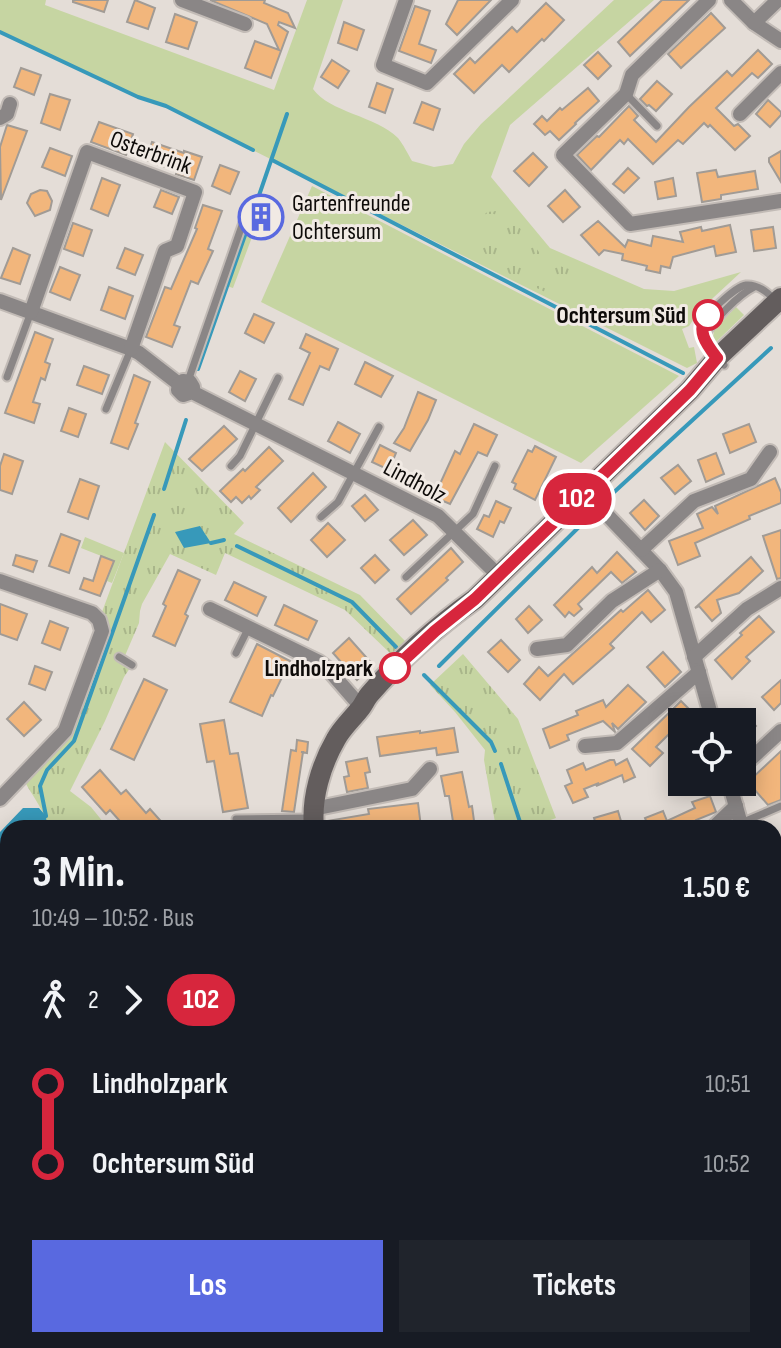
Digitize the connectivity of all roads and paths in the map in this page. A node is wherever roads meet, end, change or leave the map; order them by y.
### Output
1 (182, 0) edge
2 (406, 0) edge
3 (512, 0) edge
4 (709, 0) edge
5 (731, 0) edge
6 (778, 0) edge
7 (754, 23) junction
8 (245, 24) dead end
9 (781, 41) edge
10 (781, 73) edge
11 (626, 94) junction
12 (10, 104) dead end
13 (740, 114) dead end
14 (0, 118) edge
15 (657, 126) dead end
16 (781, 201) edge
17 (247, 211) dead end
18 (0, 301) edge
19 (779, 306) edge
20 (31, 312) junction
21 (131, 349) junction
22 (721, 362) junction
23 (7, 377) dead end
24 (278, 378) dead end
25 (186, 386) junction
26 (106, 409) dead end
27 (256, 424) junction
28 (379, 427) dead end
29 (770, 452) dead end
30 (231, 466) dead end
31 (495, 466) dead end
32 (352, 473) junction
33 (585, 492) junction
34 (321, 517) dead end
35 (455, 531) junction
36 (641, 550) junction
37 (660, 570) junction
38 (499, 576) junction
39 (406, 577) dead end
40 (0, 581) edge
41 (781, 588) edge
42 (210, 609) dead end
43 (248, 629) junction
44 (537, 649) dead end
45 (236, 653) dead end
46 (119, 657) dead end
47 (696, 664) junction
48 (132, 665) dead end
49 (362, 708) junction
50 (709, 708) edge
51 (781, 731) edge
52 (585, 746) dead end
53 (756, 754) edge
54 (430, 769) dead end
55 (733, 796) edge
56 (0, 799) edge
57 (736, 806) junction
58 (781, 806) edge
59 (314, 818) edge
60 (236, 819) dead end
61 (721, 820) edge
62 (740, 820) edge
63 (753, 820) edge

1 - 8 street
2 - 3 street
4 - 11 street
5 - 7 street
6 - 7 street
7 - 9 street
10 - 13 street
11 - 15 lane
11 - 16 street
12 - 14 street
17 - 25 lane
18 - 20 street, Lindholz
19 - 22 main road
19 - 22 lane
20 - 21 street, Lindholz
20 - 21 street, Osterbrink
20 - 23 lane
21 - 25 street, Lindholz
21 - 26 lane
22 - 33 main road
24 - 27 lane
25 - 27 street, Lindholz
27 - 30 lane
27 - 32 street, Lindholz
28 - 32 lane, Lindholz
29 - 36 street
31 - 35 lane, Lindholz
32 - 34 lane, Lindholz
32 - 35 street, Lindholz
33 - 36 street
33 - 38 main road
35 - 38 street, Lindholz
35 - 39 lane, Lindholz
36 - 37 street
37 - 44 street
37 - 47 street
38 - 49 main road
40 - 56 street
41 - 47 street
42 - 43 street
43 - 45 lane
43 - 49 street
46 - 48 lane
47 - 50 street
47 - 52 street
49 - 59 main road
51 - 53 street
54 - 59 street
55 - 57 street
57 - 61 street
57 - 62 street
58 - 63 lane
59 - 60 lane

